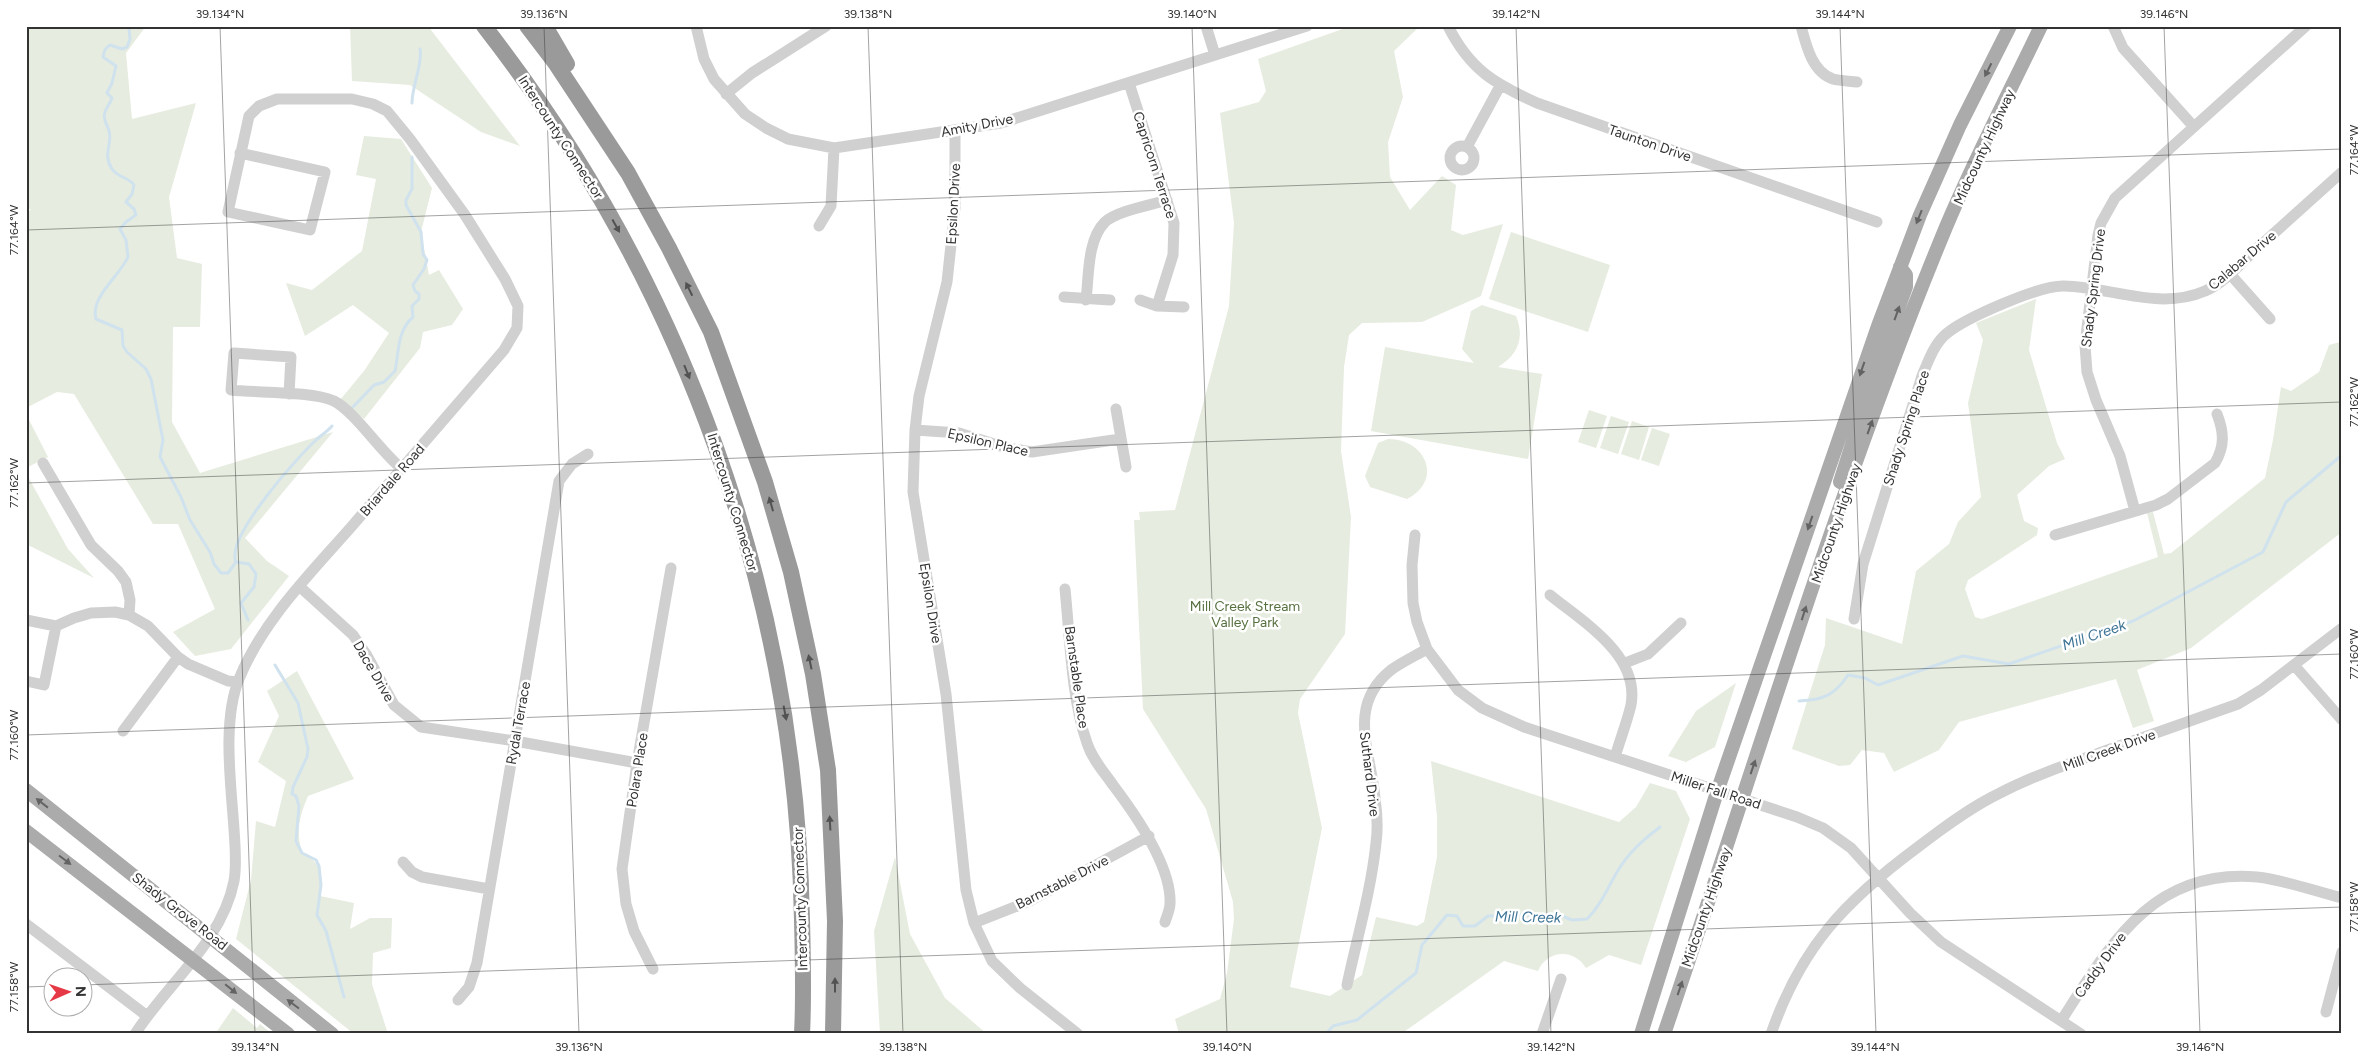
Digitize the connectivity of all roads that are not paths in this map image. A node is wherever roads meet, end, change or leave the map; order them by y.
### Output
1 (472, 26) edge
2 (484, 26) edge
3 (527, 26) edge
4 (545, 26) edge
5 (696, 26) edge
6 (826, 26) edge
7 (1206, 26) edge
8 (1307, 26) edge
9 (1448, 26) edge
10 (1801, 26) edge
11 (2010, 26) edge
12 (2042, 26) edge
13 (2114, 26) edge
14 (2306, 26) edge
15 (1215, 55) junction
16 (526, 80) junction
17 (1129, 82) junction
18 (1857, 82) dead end
19 (1500, 86) junction
20 (726, 94) junction
21 (2194, 127) junction
22 (955, 131) junction
23 (1467, 147) dead end
24 (834, 148) junction
25 (240, 153) junction
26 (2342, 172) edge
27 (628, 173) junction
28 (1167, 200) junction
29 (1877, 222) dead end
30 (819, 226) dead end
31 (1900, 267) junction
32 (2230, 274) junction
33 (2092, 290) junction
34 (1064, 297) dead end
35 (1086, 300) junction
36 (1110, 300) dead end
37 (1140, 300) dead end
38 (1157, 306) junction
39 (1184, 308) dead end
40 (2270, 319) dead end
41 (289, 394) junction
42 (1116, 409) dead end
43 (2217, 414) dead end
44 (915, 430) junction
45 (1120, 439) junction
46 (588, 454) dead end
47 (43, 463) dead end
48 (1126, 467) dead end
49 (402, 469) junction
50 (2136, 511) junction
51 (1415, 535) dead end
52 (2055, 535) dead end
53 (1828, 543) junction
54 (671, 568) dead end
55 (299, 586) junction
56 (1065, 589) dead end
57 (1550, 595) dead end
58 (129, 615) junction
59 (1854, 619) dead end
60 (26, 620) edge
61 (1681, 623) dead end
62 (56, 626) junction
63 (2342, 628) edge
64 (1427, 649) junction
65 (178, 657) junction
66 (1625, 663) junction
67 (2294, 665) junction
68 (26, 681) edge
69 (238, 682) junction
70 (2342, 720) edge
71 (123, 731) dead end
72 (515, 741) junction
73 (1615, 757) junction
74 (638, 763) junction
75 (26, 790) edge
76 (1717, 792) junction
77 (1743, 799) junction
78 (26, 831) edge
79 (1149, 836) junction
80 (403, 862) dead end
81 (1878, 876) junction
82 (489, 889) junction
83 (2342, 898) edge
84 (1165, 922) dead end
85 (974, 923) junction
86 (26, 924) edge
87 (210, 936) junction
88 (2342, 952) edge
89 (193, 958) junction
90 (653, 969) dead end
91 (1561, 979) dead end
92 (1347, 985) dead end
93 (458, 1000) dead end
94 (2326, 1012) dead end
95 (147, 1016) junction
96 (2061, 1021) junction
97 (1774, 1033) edge
98 (135, 1034) edge
99 (288, 1034) edge
100 (332, 1034) edge
101 (802, 1034) edge
102 (833, 1034) edge
103 (1078, 1034) edge
104 (1542, 1034) edge
105 (1641, 1034) edge
106 (1664, 1034) edge
107 (2081, 1034) edge

1 - 16 highway
2 - 16 highway, Intercounty Connector
3 - 27 highway
4 - 27 highway
5 - 20 street, Amity Drive
6 - 20 street
7 - 15 street
8 - 15 street, Amity Drive
9 - 19 street, Taunton Drive
10 - 18 street
11 -> 31 main road, Midcounty Highway
53 -> 12 main road, Midcounty Highway
13 - 21 street
14 - 21 street, Shady Spring Drive
15 - 17 street, Amity Drive
16 -> 101 highway, Intercounty Connector
17 - 22 street, Amity Drive
17 - 28 street, Capricorn Terrace
19 - 23 street
19 - 29 street, Taunton Drive
20 - 24 street, Amity Drive
21 - 33 street, Shady Spring Drive
22 - 24 street, Amity Drive
22 - 44 street, Epsilon Drive
24 - 30 street
25 - 25 street, Briardale Road
25 - 49 street, Briardale Road
26 - 32 street, Calabar Drive
102 -> 27 highway
28 - 35 street
28 - 38 street, Capricorn Terrace
53 -> 31 main road
31 -> 76 main road, Midcounty Highway
32 - 33 street, Calabar Drive
32 - 40 street
33 - 50 street, Shady Spring Drive
33 - 59 street, Shady Spring Place
34 - 35 street
35 - 36 street
37 - 38 street
38 - 39 street
41 - 41 street
41 - 49 street
42 - 45 street
43 - 50 street
44 - 45 street, Epsilon Place
44 - 85 street, Epsilon Drive
45 - 48 street
46 - 72 street, Rydal Terrace
47 - 58 street
49 - 55 street, Briardale Road
50 - 52 street
51 - 64 street, Miller Fall Road
77 -> 53 main road, Midcounty Highway
54 - 74 street, Polara Place
55 - 69 street, Briardale Road
55 - 72 street, Dace Drive
56 - 79 street, Barnstable Place
57 - 66 street
58 - 62 street
58 - 65 street
60 - 62 street
61 - 66 street
62 - 68 street
63 - 67 street, Mill Creek Drive
64 - 73 street, Miller Fall Road
64 - 92 street, Suthard Drive
65 - 69 street
65 - 71 street
66 - 73 street
67 - 70 street
67 - 81 street, Mill Creek Drive
69 - 87 street, Briardale Road
72 - 74 street, Dace Drive
72 - 82 street, Rydal Terrace
73 - 76 street, Miller Fall Road
74 - 90 street, Polara Place
87 -> 75 main road, Shady Grove Road
76 - 77 street, Miller Fall Road
76 - 105 main road, Midcounty Highway
77 - 81 street, Miller Fall Road
106 -> 77 main road, Midcounty Highway
78 -> 89 main road, Shady Grove Road
79 - 84 street, Barnstable Place
79 - 85 street, Barnstable Drive
80 - 82 street
81 - 96 street, Miller Fall Road
81 - 97 street, Mill Creek Drive
82 - 93 street, Rydal Terrace
83 - 96 street, Caddy Drive
85 - 103 street, Epsilon Drive
86 - 95 street
87 - 89 street, Briardale Road
100 -> 87 main road, Shady Grove Road
88 - 94 street
89 - 95 street, Briardale Road
89 -> 99 main road, Shady Grove Road
91 - 104 street
95 - 98 street, Briardale Road
96 - 107 street, Miller Fall Road

